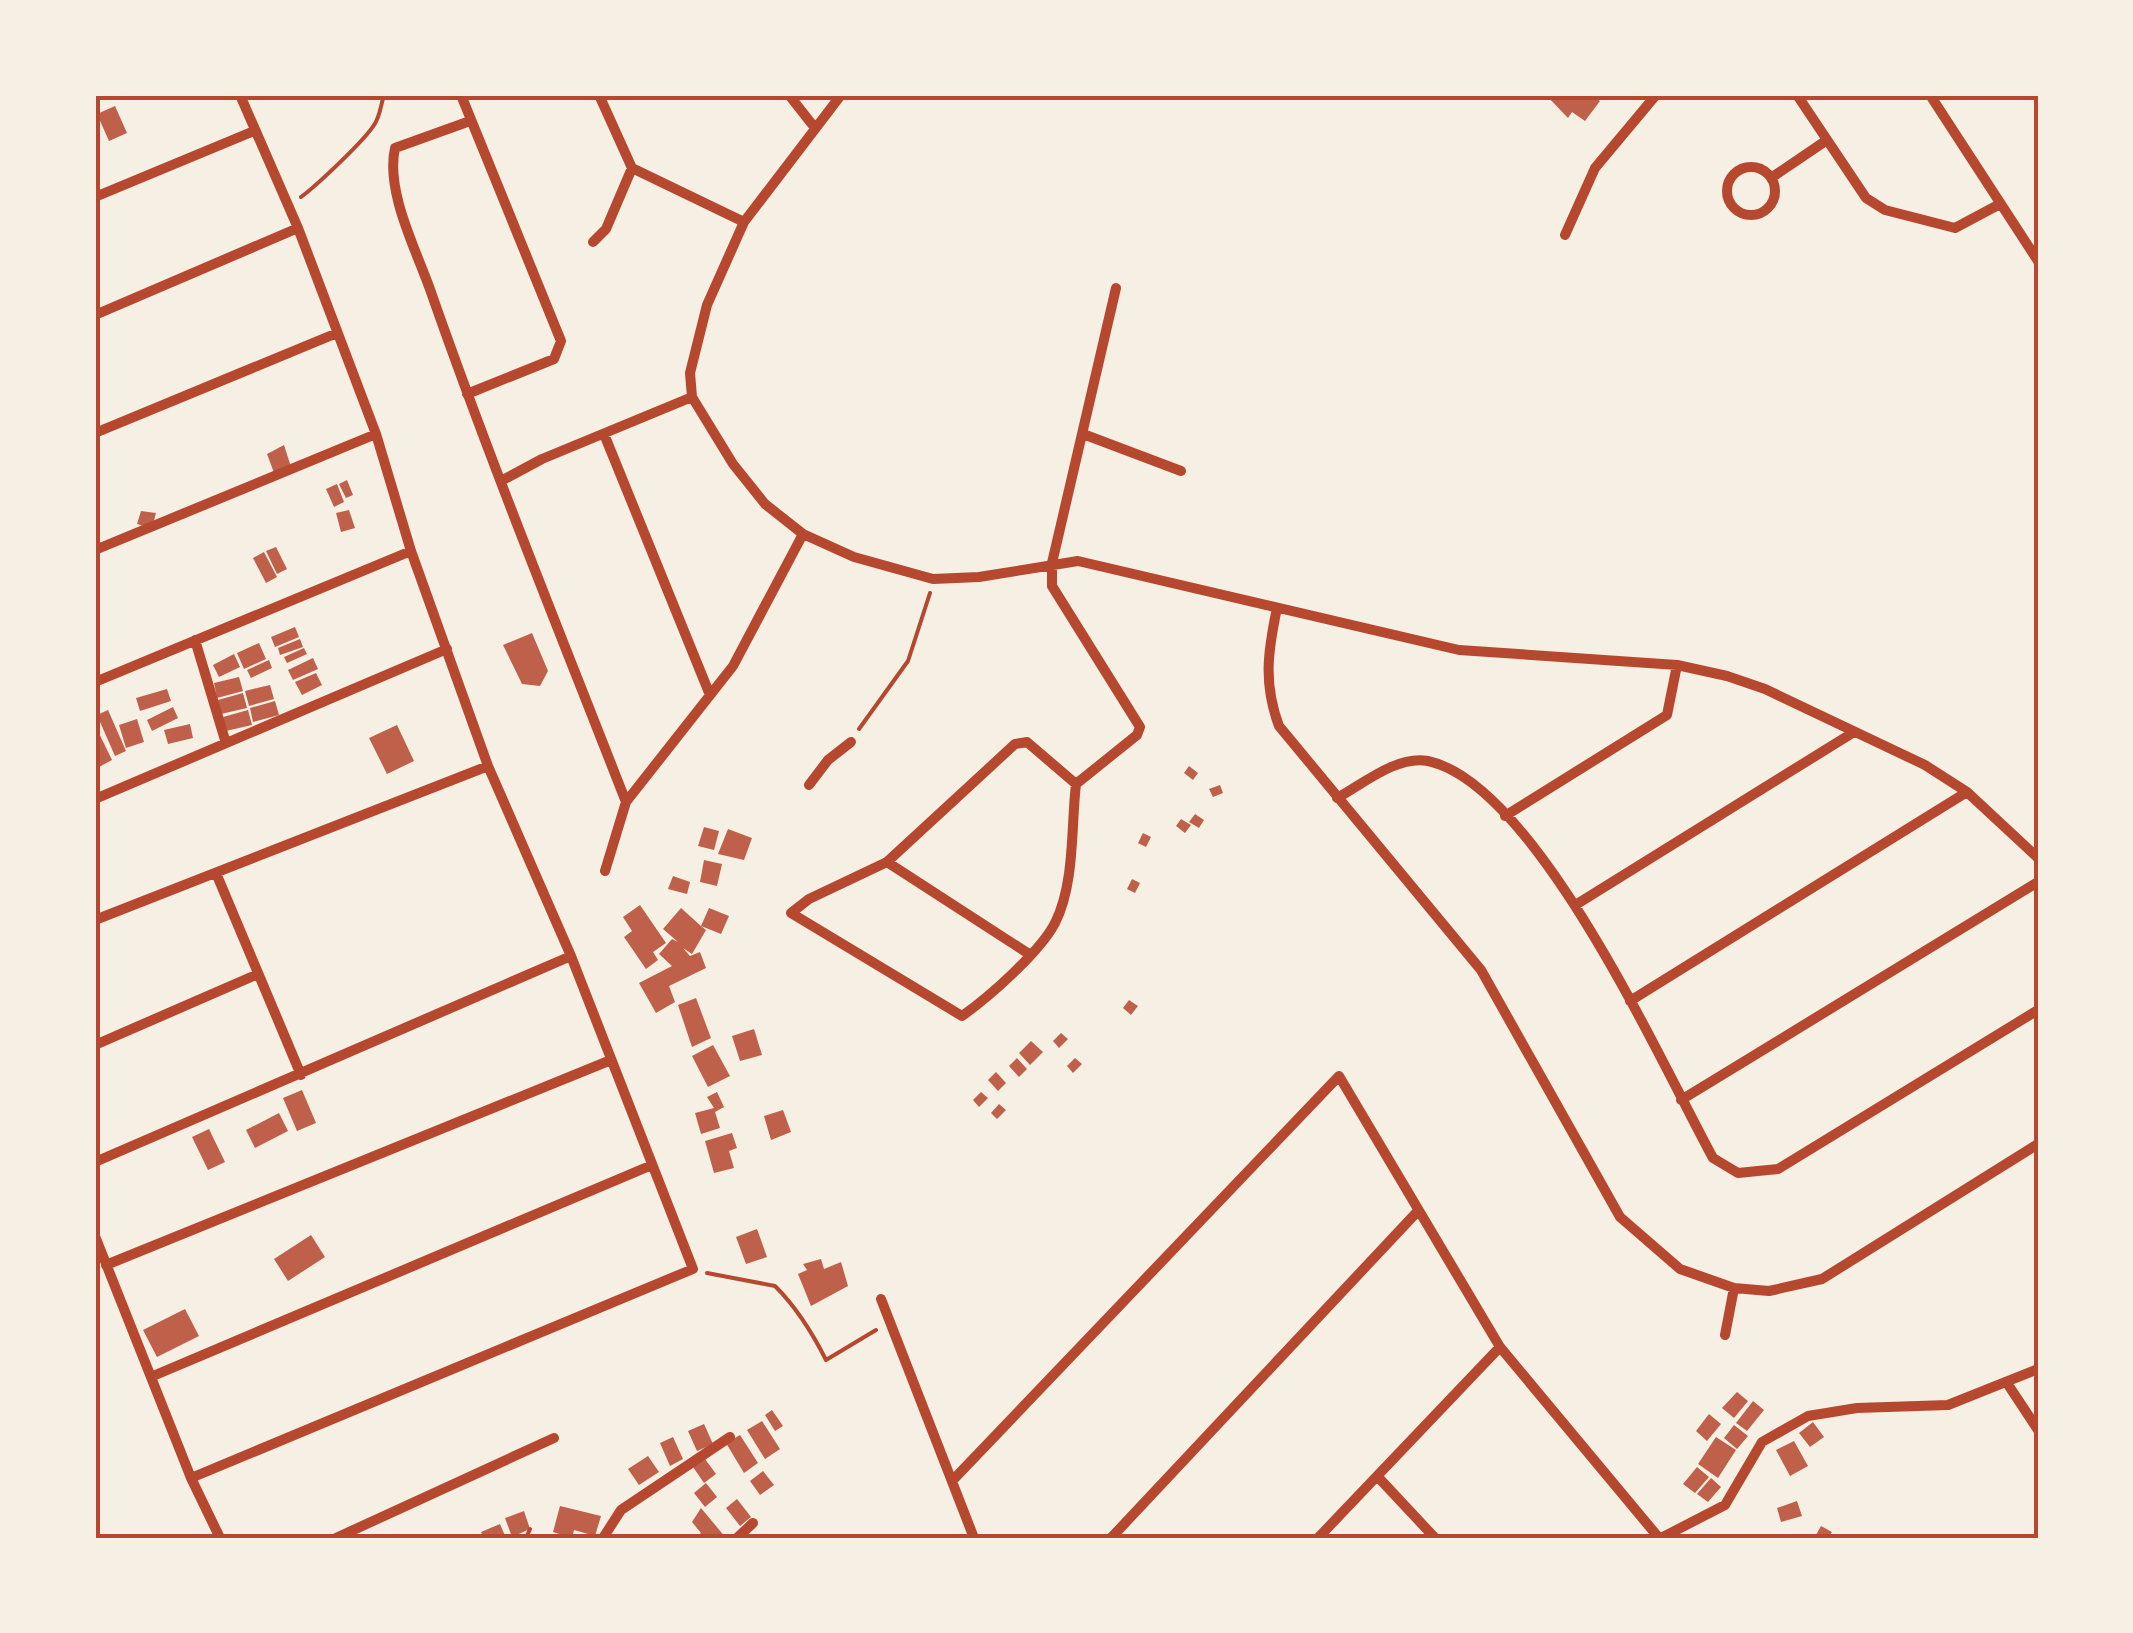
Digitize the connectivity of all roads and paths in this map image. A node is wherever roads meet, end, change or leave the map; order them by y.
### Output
1 (240, 95) edge
2 (384, 95) edge
3 (461, 95) edge
4 (600, 95) edge
5 (789, 95) edge
6 (841, 95) edge
7 (1656, 95) edge
8 (1797, 95) edge
9 (1930, 95) edge
10 (470, 120) junction
11 (816, 128) junction
12 (254, 131) junction
13 (1827, 140) junction
14 (632, 168) junction
15 (1771, 178) junction
16 (95, 197) edge
17 (298, 199) dead end
18 (2000, 204) junction
19 (744, 222) junction
20 (298, 228) junction
21 (1565, 235) dead end
22 (593, 242) dead end
23 (2038, 261) edge
24 (1116, 288) dead end
25 (95, 315) edge
26 (337, 333) junction
27 (467, 394) junction
28 (692, 397) junction
29 (95, 433) edge
30 (376, 434) junction
31 (604, 434) junction
32 (1082, 434) junction
33 (1181, 471) dead end
34 (501, 481) junction
35 (803, 534) junction
36 (95, 550) edge
37 (411, 551) junction
38 (1052, 564) junction
39 (933, 578) junction
40 (1277, 608) junction
41 (196, 640) junction
42 (447, 649) junction
43 (1677, 665) junction
44 (95, 682) edge
45 (710, 695) junction
46 (1854, 732) junction
47 (225, 740) junction
48 (851, 742) joint
49 (488, 766) junction
50 (1076, 784) junction
51 (809, 785) dead end
52 (1967, 792) junction
53 (1338, 798) junction
54 (95, 799) edge
55 (626, 802) junction
56 (1505, 816) junction
57 (2038, 858) edge
58 (887, 862) junction
59 (605, 872) dead end
60 (216, 873) junction
61 (2038, 882) edge
62 (1576, 904) junction
63 (95, 920) edge
64 (1029, 954) junction
65 (570, 956) junction
66 (258, 974) junction
67 (1630, 1001) junction
68 (2038, 1010) edge
69 (95, 1045) edge
70 (611, 1060) junction
71 (301, 1076) junction
72 (1681, 1100) junction
73 (2038, 1144) edge
74 (95, 1162) edge
75 (652, 1165) junction
76 (1416, 1212) junction
77 (95, 1236) edge
78 (106, 1265) junction
79 (692, 1269) junction
80 (1734, 1288) junction
81 (881, 1299) dead end
82 (891, 1326) junction
83 (1725, 1335) dead end
84 (1500, 1346) junction
85 (2038, 1369) edge
86 (153, 1376) junction
87 (2007, 1383) junction
88 (2038, 1430) edge
89 (730, 1437) dead end
90 (554, 1438) dead end
91 (1378, 1477) junction
92 (191, 1478) junction
93 (952, 1481) junction
94 (753, 1523) dead end
95 (530, 1529) dead end
96 (220, 1538) edge
97 (336, 1538) edge
98 (526, 1538) edge
99 (603, 1538) edge
100 (737, 1538) edge
101 (974, 1538) edge
102 (1110, 1538) edge
103 (1318, 1538) edge
104 (1435, 1538) edge
105 (1660, 1538) edge

1 - 12 street
2 - 17 path
3 - 10 street
4 - 14 street
5 - 11 street
6 - 11 street
7 - 21 street
8 - 13 street
9 - 18 street
10 - 27 street
10 - 27 street
11 - 19 street
12 - 16 street
12 - 20 street
13 - 15 street
13 - 18 street
14 - 19 street
14 - 22 street
15 - 15 street
18 - 23 street
19 - 28 street
20 - 25 street
20 - 26 street
24 - 32 street
26 - 29 street
26 - 30 street
27 - 34 street
28 - 31 street
28 - 35 street
30 - 36 street
30 - 37 street
31 - 34 street
31 - 45 street
32 - 33 street
32 - 38 street
34 - 55 street
35 - 39 street
35 - 45 street
37 - 41 street
37 - 42 street
38 - 39 street
38 - 40 street
38 - 50 street
39 - 48 path
40 - 43 street
40 - 53 street
41 - 44 street
41 - 47 street
42 - 47 street
42 - 49 street
43 - 46 street
43 - 56 street
45 - 55 street
46 - 52 street
46 - 62 street
47 - 54 street
48 - 51 street
49 - 60 street
49 - 65 street
50 - 58 street
50 - 64 street
52 - 57 street
52 - 67 street
53 - 56 street
53 - 80 street
55 - 59 street
56 - 62 street
58 - 64 street
58 - 64 street
60 - 63 street
60 - 66 street
61 - 72 street
62 - 67 street
65 - 70 street
65 - 71 street
66 - 69 street
66 - 71 street
67 - 72 street
68 - 72 street
70 - 75 street
70 - 78 street
71 - 74 street
73 - 80 street
75 - 79 street
75 - 86 street
76 - 84 street
76 - 93 street
76 - 102 street
77 - 78 street
78 - 86 street
79 - 82 path
79 - 92 street
80 - 83 street
81 - 82 street
82 - 93 street
84 - 91 street
84 - 105 street
85 - 87 street
86 - 92 street
87 - 88 street
87 - 105 street
89 - 99 street
90 - 97 street
91 - 103 street
91 - 104 street
92 - 96 street
93 - 101 street
94 - 100 street
95 - 98 path

